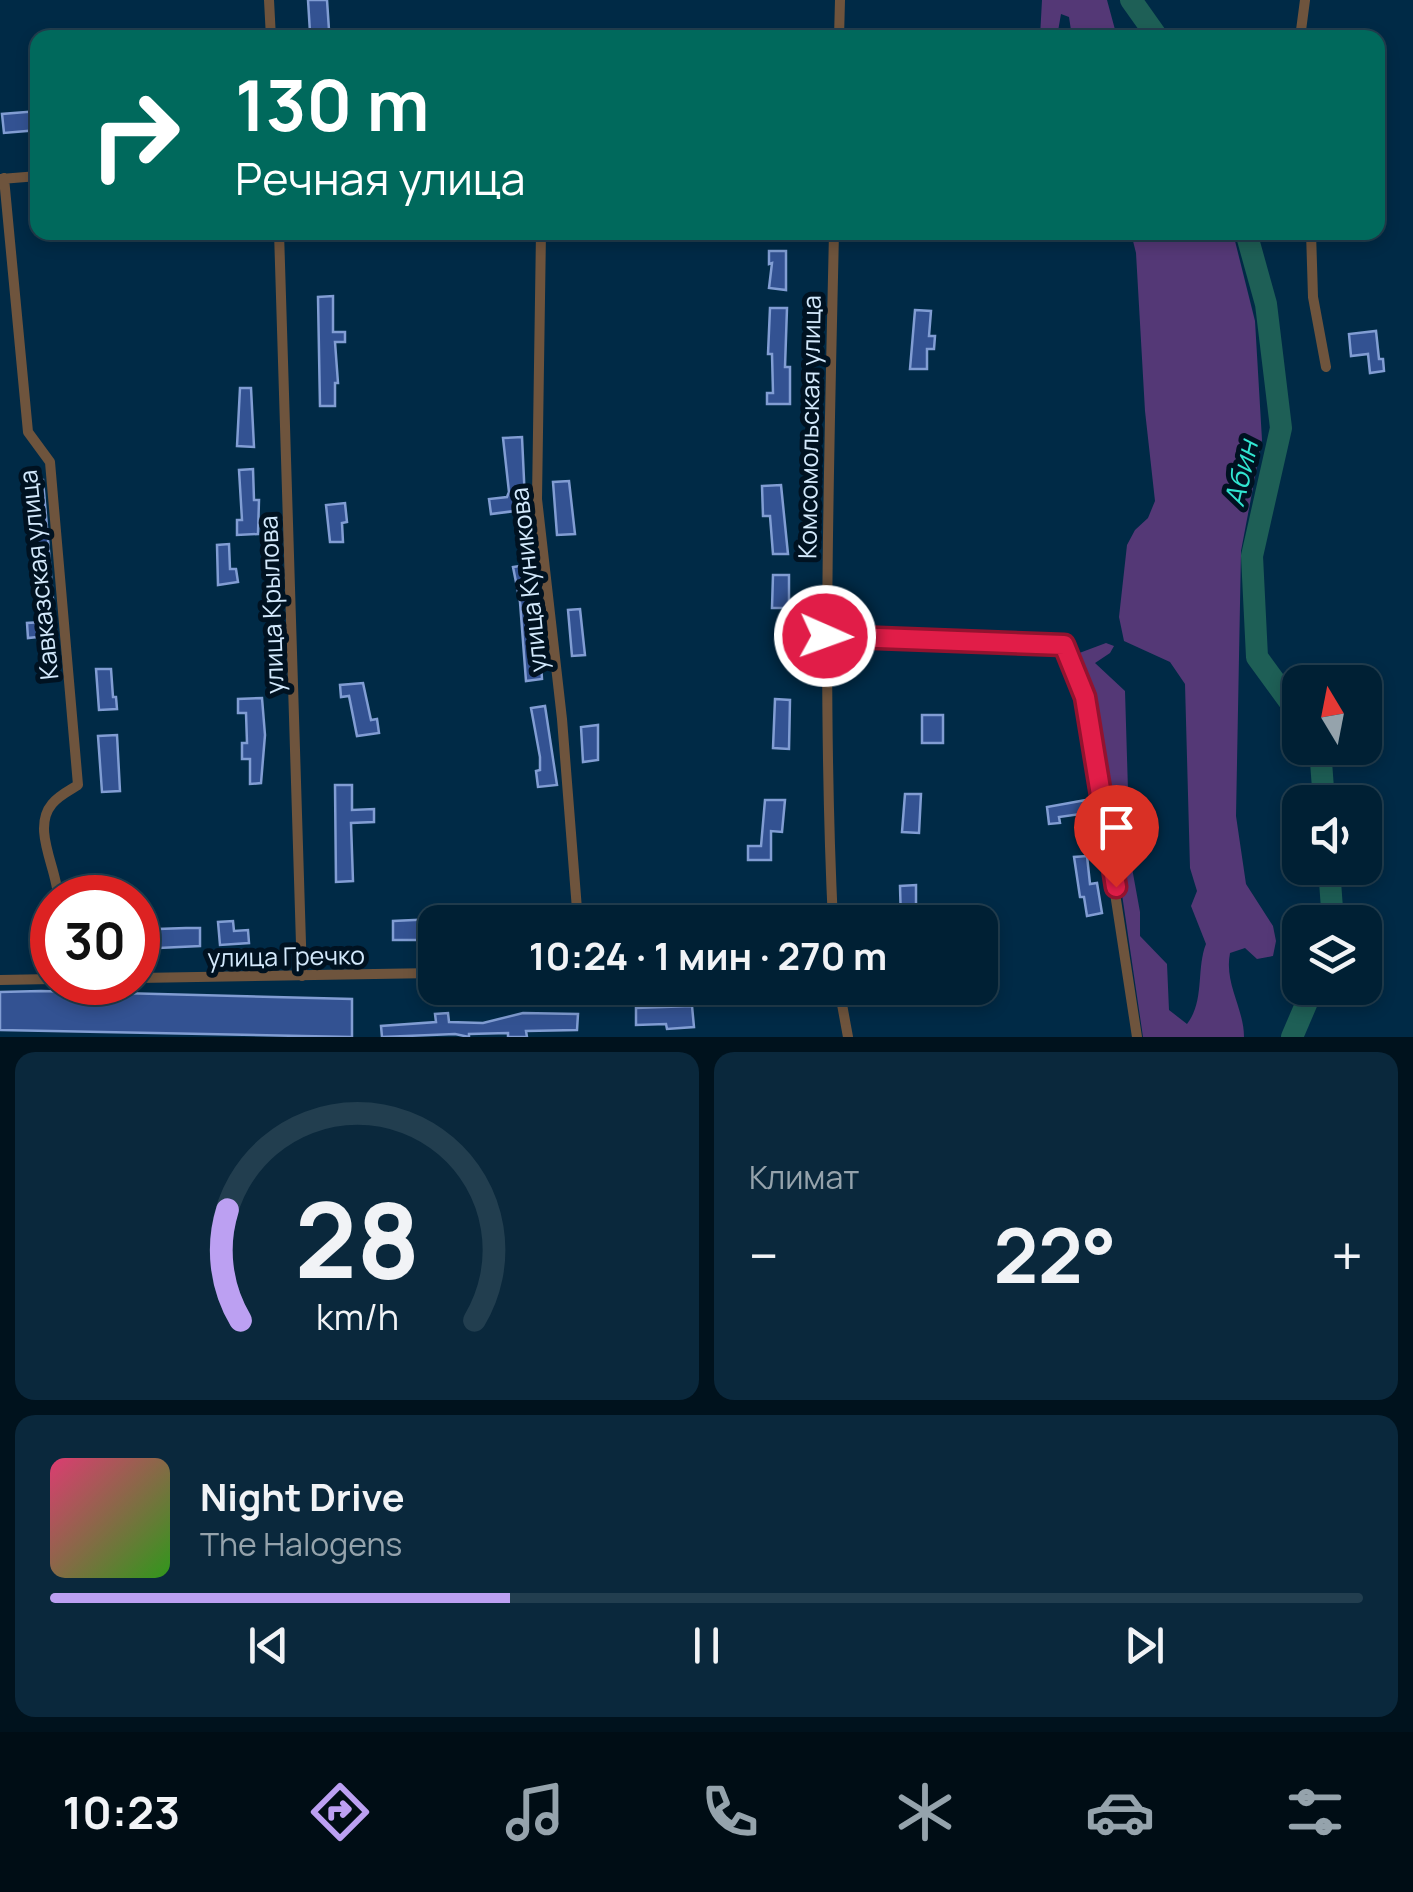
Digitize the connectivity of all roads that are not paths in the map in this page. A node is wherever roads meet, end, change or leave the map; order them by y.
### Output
1 (269, 0) edge
2 (840, 0) edge
3 (1305, 0) edge
4 (271, 30) edge
5 (839, 30) edge
6 (1301, 30) edge
7 (30, 177) edge
8 (2, 179) edge
9 (279, 240) edge
10 (540, 240) edge
11 (834, 240) edge
12 (1312, 240) edge
13 (1326, 366) dead end
14 (825, 636) junction
15 (53, 875) edge
16 (577, 905) edge
17 (833, 905) edge
18 (418, 973) edge
19 (302, 976) junction
20 (160, 978) edge
21 (30, 979) edge
22 (0, 980) edge
23 (842, 1005) edge
24 (848, 1037) edge
25 (1137, 1037) edge

1 - 4 street
2 - 5 street
3 - 6 street
7 - 8 street
8 - 15 street, Кавказская улица
9 - 19 street, улица Крылова
10 - 16 street, улица Куникова
11 - 14 street, Комсомольская улица
12 - 13 street
14 - 17 street, Комсомольская улица
14 - 25 street
18 - 19 street, улица Гречко
19 - 20 street, улица Гречко
21 - 22 street
23 - 24 street

